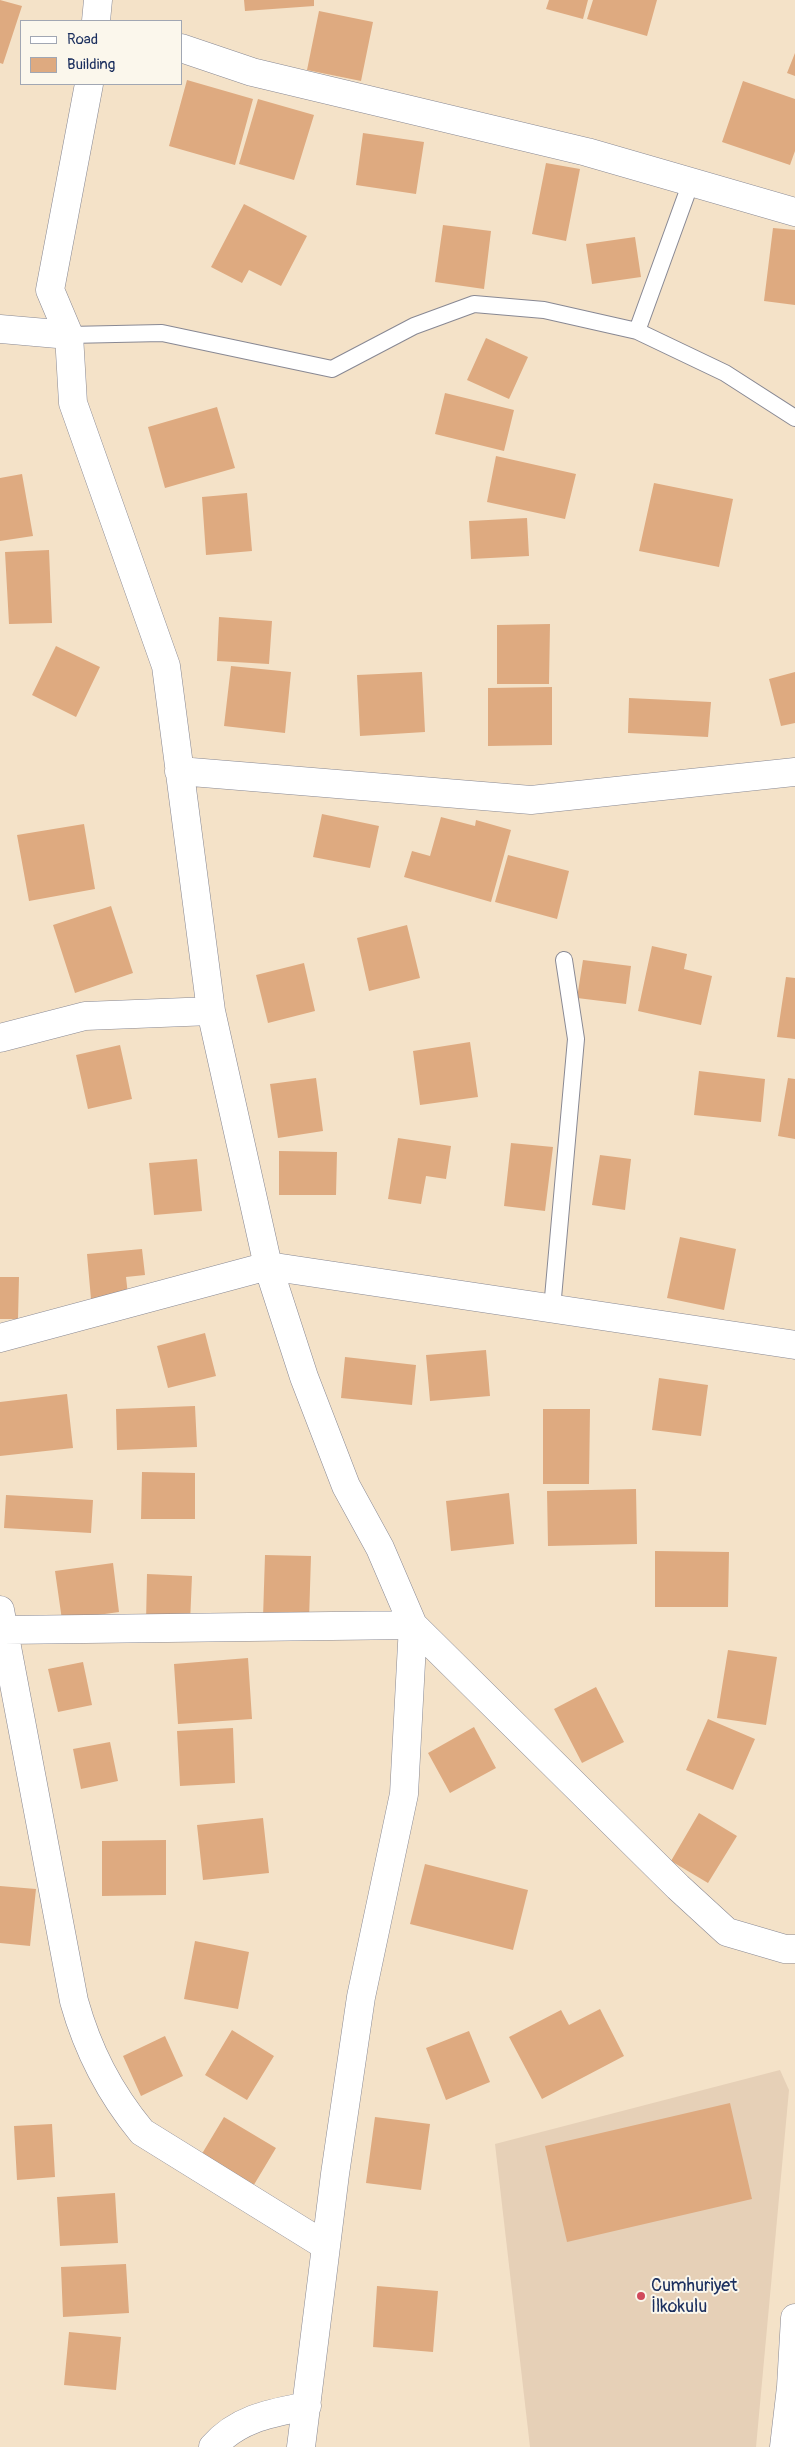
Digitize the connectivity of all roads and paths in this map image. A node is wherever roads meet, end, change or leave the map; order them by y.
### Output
1 (182, 48) edge
2 (89, 85) edge
3 (690, 182) junction
4 (795, 212) edge
5 (0, 329) edge
6 (637, 331) junction
7 (69, 335) junction
8 (795, 418) edge
9 (179, 771) junction
10 (795, 772) edge
11 (564, 960) dead end
12 (211, 1011) junction
13 (0, 1038) edge
14 (268, 1266) junction
15 (552, 1308) junction
16 (0, 1338) edge
17 (795, 1345) edge
18 (2, 1620) edge
19 (413, 1625) junction
20 (795, 1949) edge
21 (326, 2246) junction
22 (795, 2318) edge
23 (307, 2406) junction
24 (213, 2447) edge
25 (301, 2447) edge
26 (784, 2447) edge

1 - 3 street
2 - 7 street
3 - 4 street
3 - 6 lane
5 - 7 street
6 - 7 lane
6 - 8 lane
7 - 9 street
9 - 10 street
9 - 12 street
11 - 15 lane
12 - 13 street
12 - 14 street
14 - 15 street
14 - 16 street
14 - 19 street
15 - 17 street
18 - 19 street
18 - 21 street
19 - 20 street
19 - 21 street
21 - 23 street
22 - 26 street
23 - 24 street
23 - 25 street

